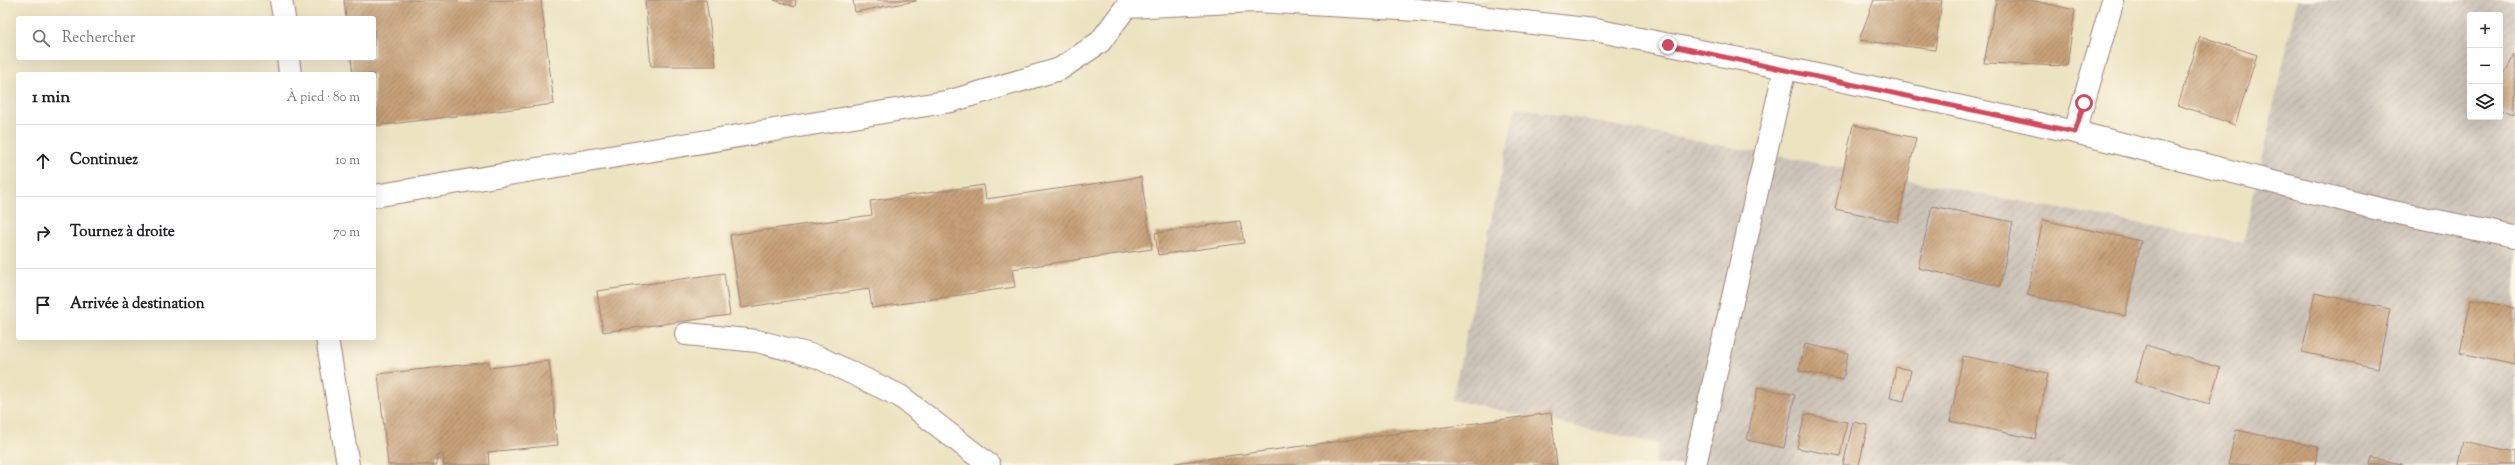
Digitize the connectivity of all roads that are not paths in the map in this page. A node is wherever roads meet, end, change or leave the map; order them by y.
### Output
1 (281, 0) edge
2 (2113, 0) edge
3 (1125, 3) edge
4 (284, 16) edge
5 (288, 60) edge
6 (1786, 68) junction
7 (290, 72) edge
8 (2075, 132) junction
9 (376, 196) edge
10 (2515, 237) edge
11 (686, 334) dead end
12 (327, 340) edge
13 (348, 465) edge
14 (989, 465) edge
15 (1695, 465) edge

1 - 4 street
2 - 8 street
3 - 6 street
3 - 9 street
5 - 7 street
6 - 8 street
6 - 15 street
8 - 10 street
11 - 14 street
12 - 13 street

